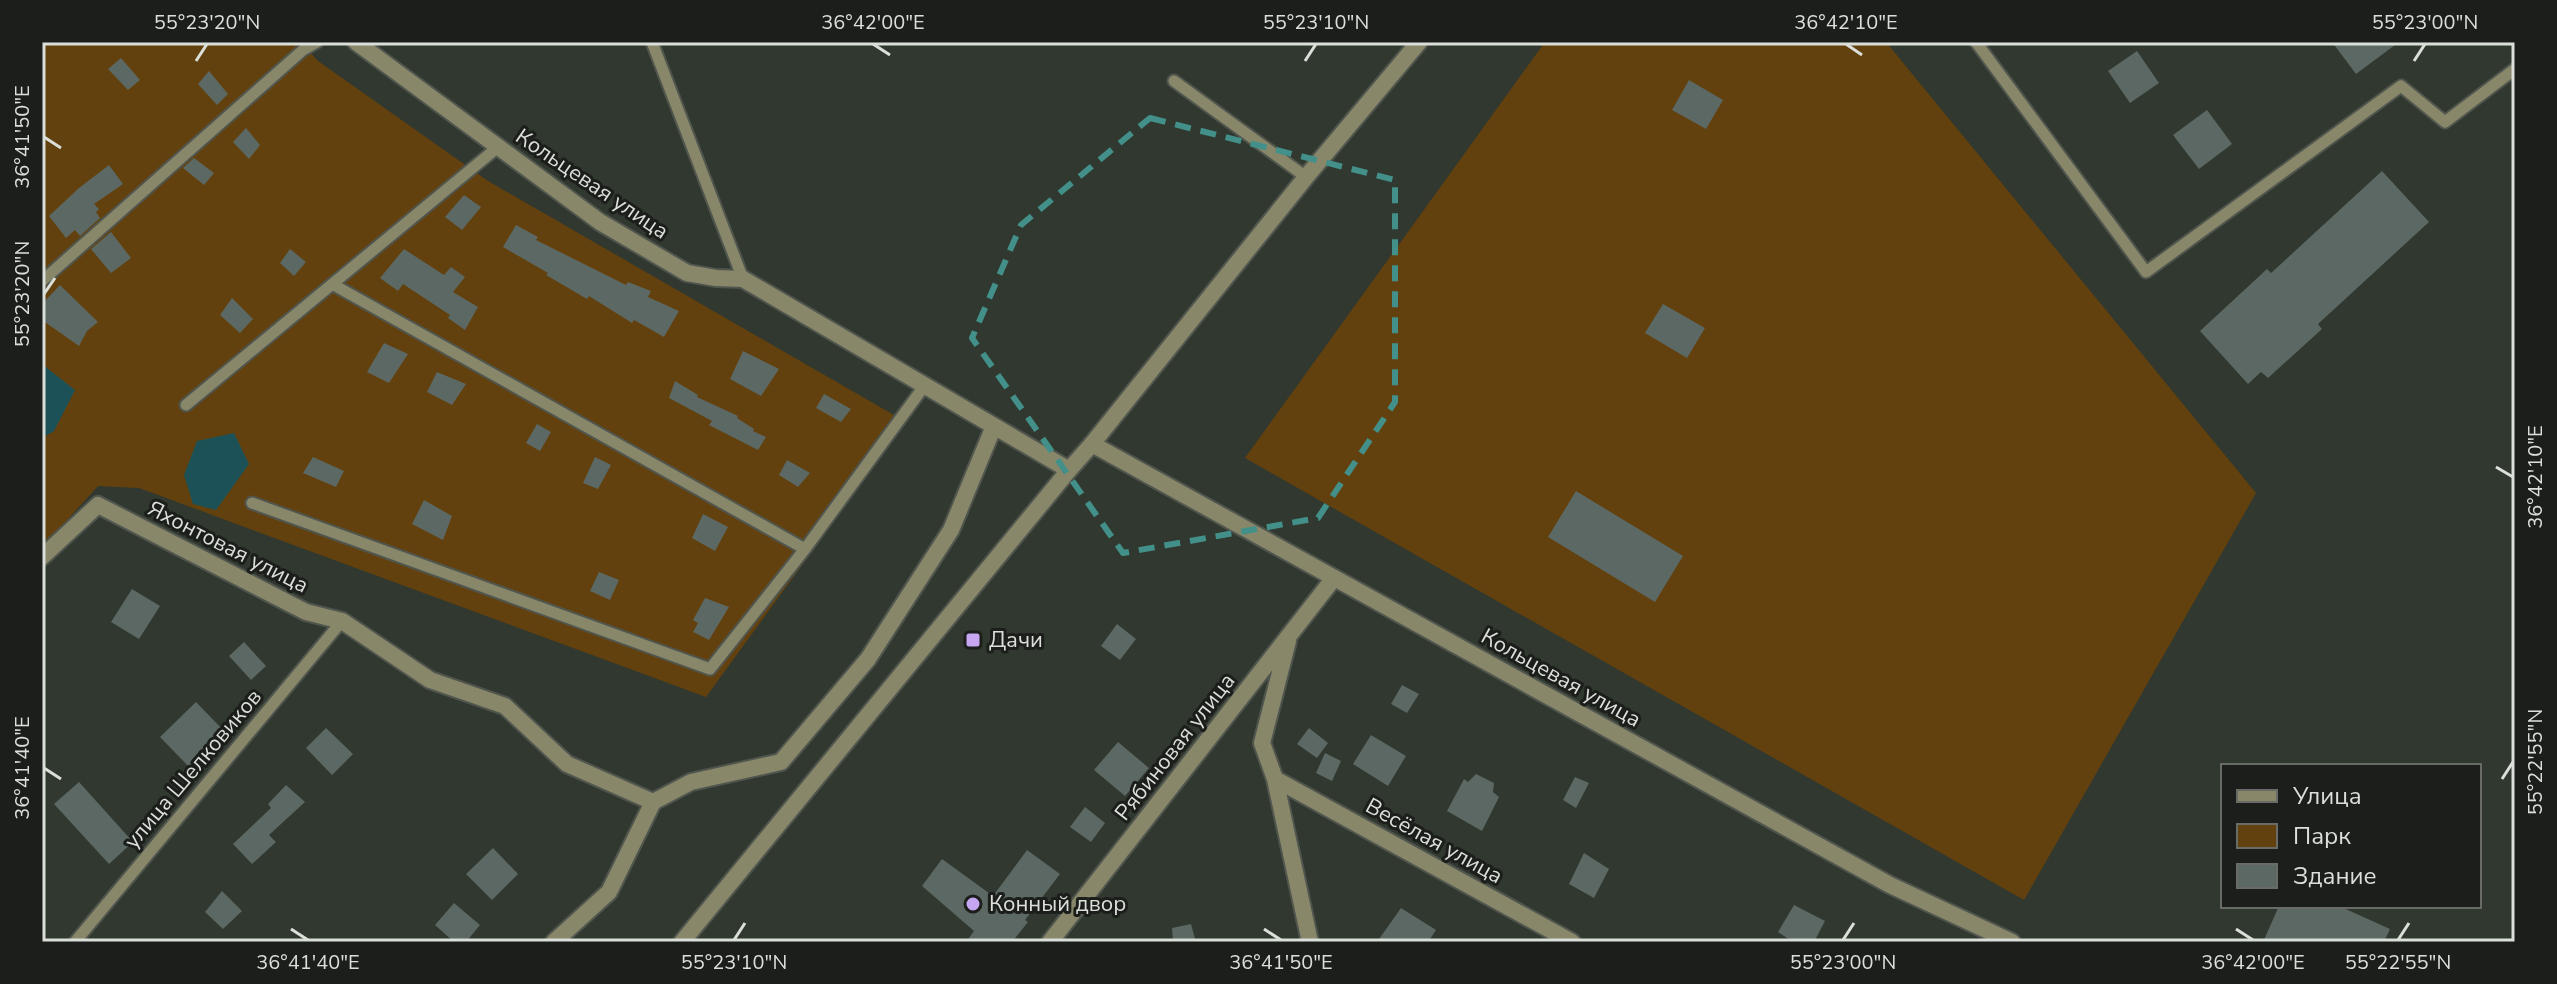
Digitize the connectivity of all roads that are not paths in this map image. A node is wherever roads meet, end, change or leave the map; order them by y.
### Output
1 (317, 42) edge
2 (356, 42) edge
3 (652, 42) edge
4 (1419, 42) edge
5 (1976, 42) edge
6 (2515, 69) edge
7 (1174, 81) dead end
8 (498, 147) junction
9 (1306, 177) junction
10 (743, 279) junction
11 (42, 281) edge
12 (332, 284) junction
13 (925, 385) junction
14 (186, 405) dead end
15 (994, 426) junction
16 (1092, 444) junction
17 (1069, 470) junction
18 (252, 503) dead end
19 (805, 549) junction
20 (42, 557) edge
21 (1334, 578) junction
22 (342, 621) junction
23 (1290, 636) junction
24 (1275, 779) junction
25 (653, 802) junction
26 (75, 942) edge
27 (554, 942) edge
28 (682, 942) edge
29 (1050, 942) edge
30 (1310, 942) edge
31 (1572, 942) edge
32 (2012, 942) edge

1 - 11 lane
2 - 8 street, Кольцевая улица
3 - 10 lane
4 - 9 street
5 - 6 lane
7 - 9 lane
8 - 10 street, Кольцевая улица
8 - 12 lane
9 - 16 street
10 - 13 street, Кольцевая улица
12 - 14 lane
12 - 19 lane
13 - 15 street, Кольцевая улица
13 - 19 lane
15 - 17 street, Кольцевая улица
15 - 25 street
16 - 17 street
16 - 21 street, Кольцевая улица
17 - 28 street
18 - 19 lane
20 - 22 street, Яхонтовая улица
21 - 23 street, Рябиновая улица
21 - 32 street, Кольцевая улица
22 - 25 street, Яхонтовая улица
22 - 26 lane, улица Шелковиков
23 - 24 street
23 - 29 street, Рябиновая улица
24 - 30 street
24 - 31 street, Весёлая улица
25 - 27 street

